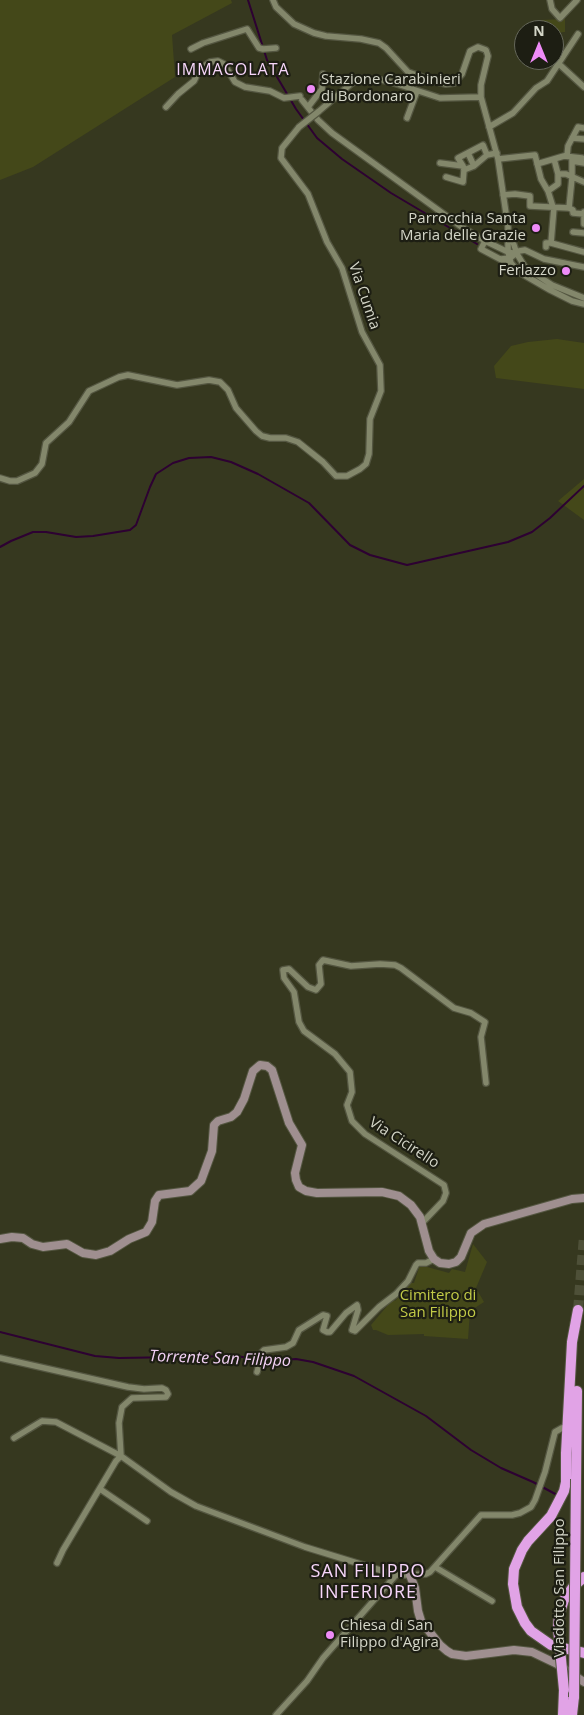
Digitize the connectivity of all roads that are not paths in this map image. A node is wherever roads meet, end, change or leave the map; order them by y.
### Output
1 (273, 0) edge
2 (550, 0) edge
3 (576, 0) edge
4 (578, 34) dead end
5 (276, 48) dead end
6 (191, 49) dead end
7 (564, 56) edge
8 (564, 69) edge
9 (555, 70) edge
10 (323, 74) dead end
11 (584, 87) edge
12 (416, 91) junction
13 (481, 97) junction
14 (166, 107) dead end
15 (308, 107) junction
16 (407, 118) dead end
17 (489, 127) junction
18 (584, 128) edge
19 (572, 138) junction
20 (584, 139) edge
21 (468, 153) junction
22 (487, 155) junction
23 (497, 156) junction
24 (570, 158) junction
25 (554, 159) junction
26 (583, 161) edge
27 (440, 163) dead end
28 (537, 164) junction
29 (474, 166) junction
30 (464, 168) junction
31 (558, 174) junction
32 (446, 177) dead end
33 (572, 178) junction
34 (584, 182) edge
35 (548, 191) junction
36 (503, 195) junction
37 (553, 207) junction
38 (569, 208) junction
39 (584, 212) edge
40 (584, 224) edge
41 (508, 227) junction
42 (573, 232) dead end
43 (584, 233) edge
44 (486, 241) junction
45 (552, 243) junction
46 (546, 247) dead end
47 (584, 252) edge
48 (517, 254) junction
49 (509, 255) junction
50 (501, 259) junction
51 (513, 266) junction
52 (584, 267) edge
53 (584, 298) edge
54 (584, 304) edge
55 (0, 478) edge
56 (486, 1083) dead end
57 (584, 1198) edge
58 (422, 1223) junction
59 (0, 1239) edge
60 (434, 1259) junction
61 (578, 1310) tunnel mouth
62 (260, 1354) dead end
63 (0, 1358) edge
64 (259, 1365) dead end
65 (257, 1372) dead end
66 (562, 1428) dead end
67 (14, 1438) dead end
68 (121, 1456) junction
69 (571, 1480) junction
70 (100, 1489) junction
71 (147, 1521) dead end
72 (57, 1563) dead end
73 (436, 1567) junction
74 (396, 1575) junction
75 (410, 1575) junction
76 (584, 1577) edge
77 (492, 1601) dead end
78 (584, 1653) edge
79 (584, 1682) edge
80 (276, 1715) edge
81 (563, 1715) edge
82 (572, 1715) edge

1 - 13 street
2 - 3 street
4 - 7 street
5 - 6 street
8 - 11 street
9 - 17 street
10 - 15 street
12 - 13 street, Via Cumia
12 - 16 street
12 - 55 street, Via Cumia, bridge
13 - 17 street
14 - 15 street
15 - 44 street
17 - 23 street
18 - 19 street
19 - 20 street
19 - 24 street
21 - 22 street
21 - 29 street
21 - 30 street
22 - 23 street
22 - 29 street
23 - 28 street
23 - 36 street
24 - 25 street
24 - 26 street
24 - 33 street
25 - 28 street
25 - 31 street
27 - 30 street
28 - 35 street
29 - 30 street
30 - 32 street
31 - 33 street
31 - 35 street
33 - 34 street
33 - 38 street
35 - 37 street
36 - 37 street
36 - 41 street
37 - 38 street
37 - 45 street
38 - 39 street
39 - 40 street
41 - 48 street
41 - 49 street
42 - 43 street
44 - 49 street
44 - 50 street
45 - 46 street
45 - 47 street
48 - 49 street
48 - 52 street
48 - 53 street
49 - 50 street
49 - 51 street
50 - 51 street
51 - 54 street
56 - 58 street, Via Cicirello
57 - 60 street
58 - 59 street
58 - 60 street
60 - 62 street
61 - 69 highway, Viadotto San Filippo
63 - 68 street
64 - 65 street
66 - 73 street
67 - 68 street
68 - 70 street
68 - 74 street
69 - 78 highway
69 - 82 highway, Viadotto San Filippo, bridge
70 - 71 street
70 - 72 street
73 - 75 street
73 - 77 street
74 - 75 street
74 - 80 street
75 - 79 street
76 - 81 highway, bridge

